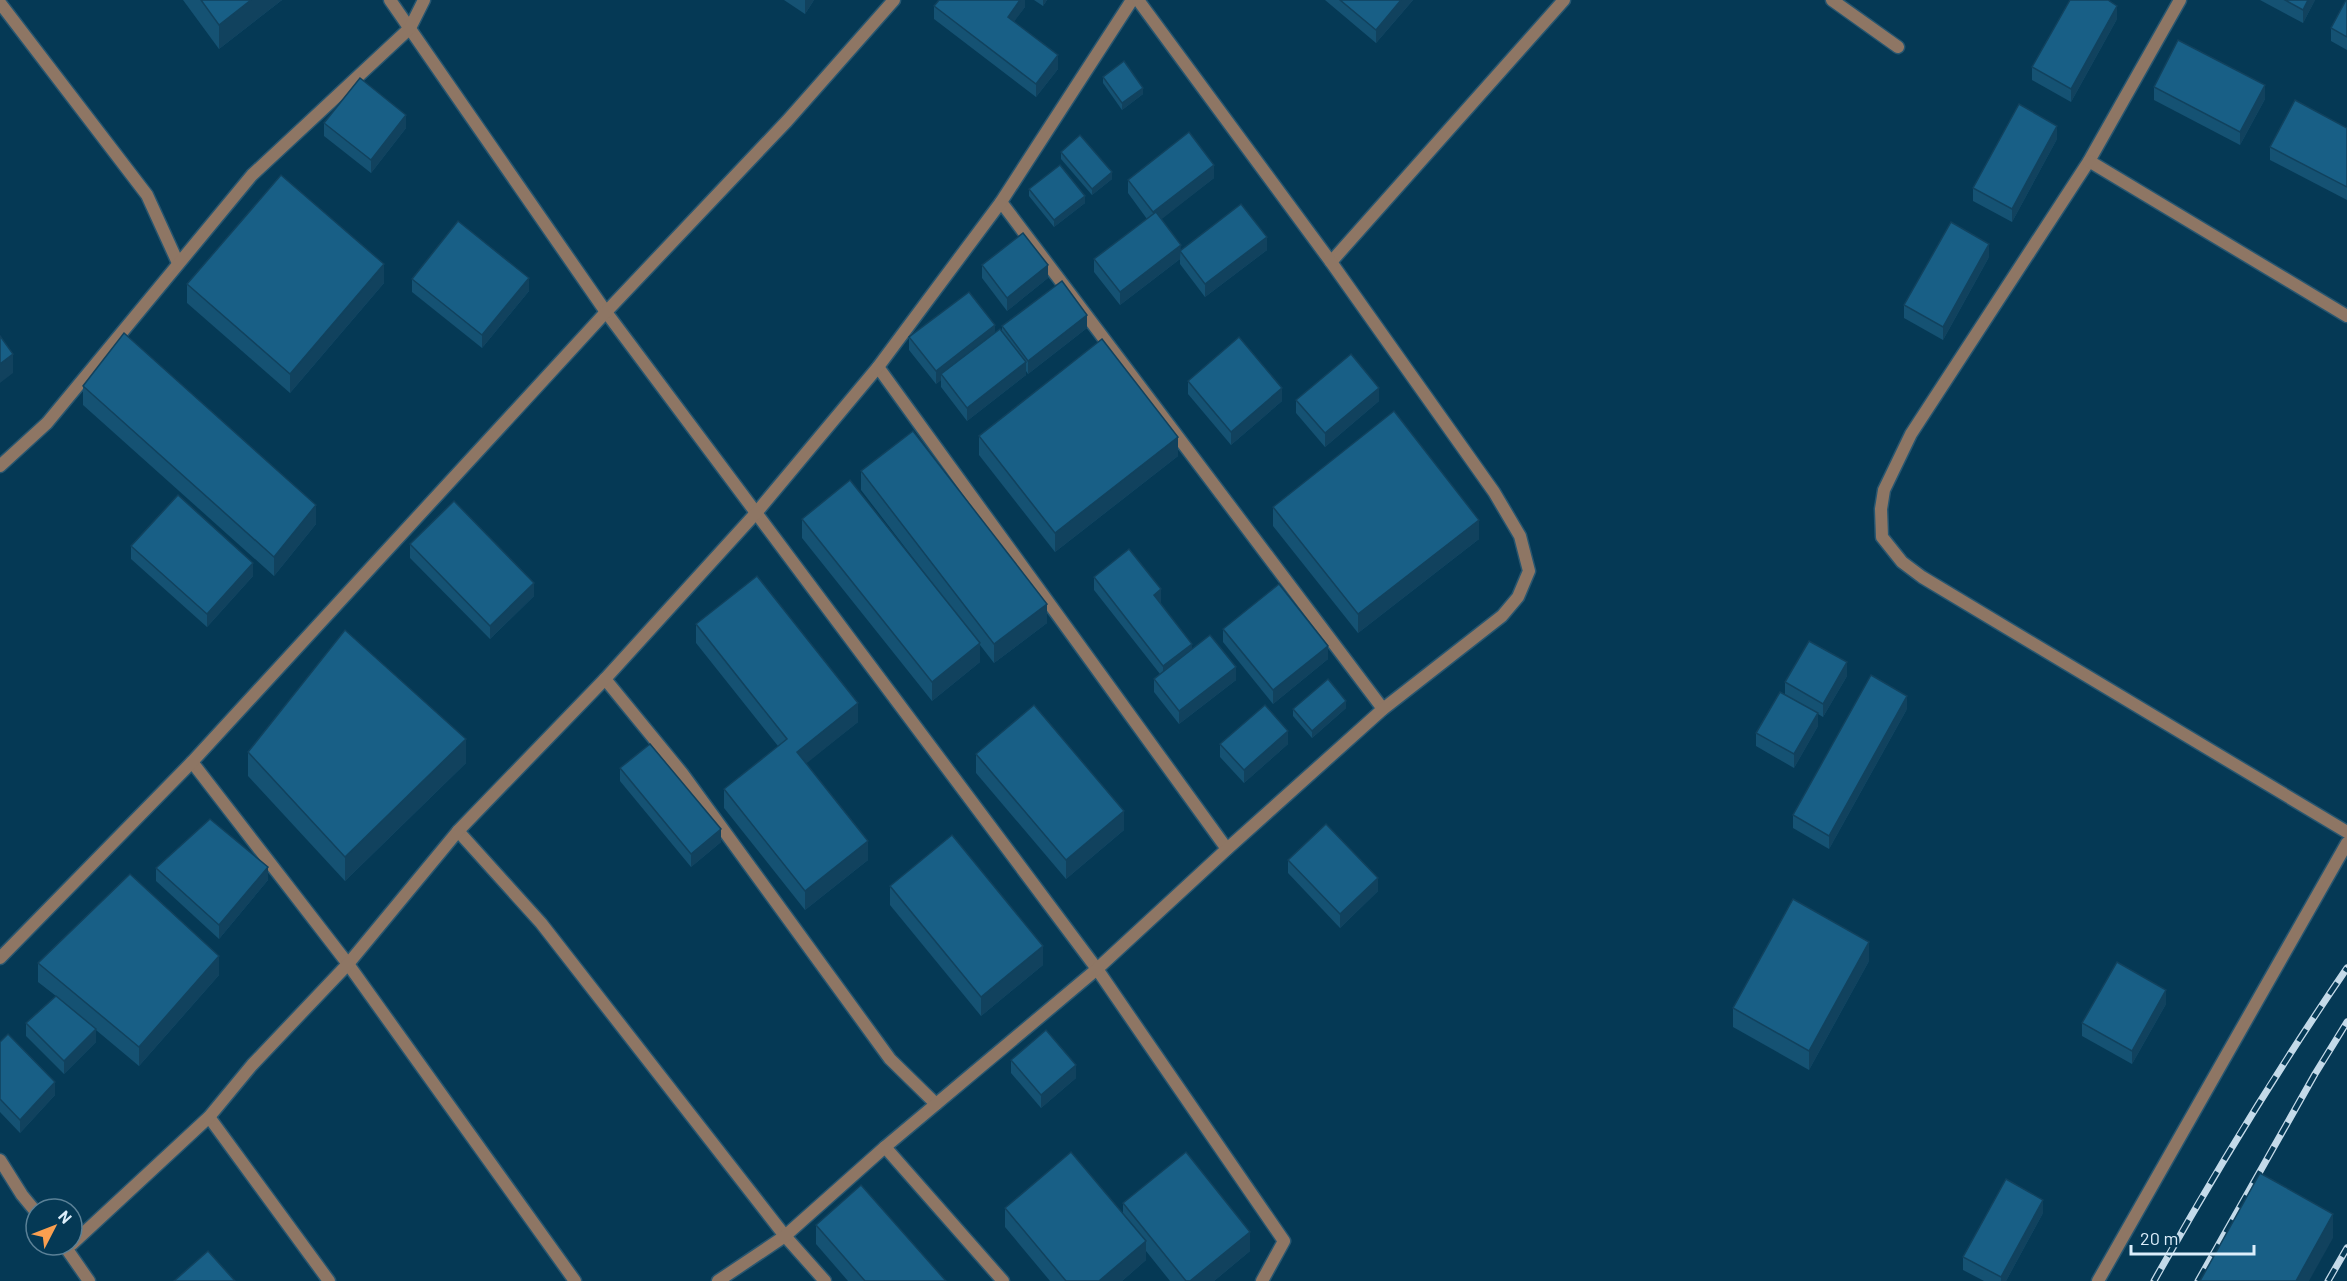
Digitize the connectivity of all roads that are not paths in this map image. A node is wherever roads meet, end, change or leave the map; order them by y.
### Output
1 (390, 0) edge
2 (424, 0) edge
3 (894, 0) edge
4 (1132, 0) edge
5 (1138, 0) edge
6 (1564, 0) edge
7 (1832, 0) edge
8 (2180, 0) edge
9 (0, 3) edge
10 (410, 28) junction
11 (1898, 47) dead end
12 (2089, 161) junction
13 (1001, 202) junction
14 (1331, 262) junction
15 (178, 263) junction
16 (606, 312) junction
17 (2347, 316) edge
18 (878, 367) junction
19 (0, 465) edge
20 (756, 513) junction
21 (605, 679) junction
22 (1383, 709) junction
23 (192, 762) junction
24 (458, 831) junction
25 (2347, 832) edge
26 (2347, 843) edge
27 (1227, 849) junction
28 (0, 958) edge
29 (348, 964) junction
30 (1097, 969) junction
31 (936, 1104) junction
32 (209, 1117) junction
33 (885, 1147) junction
34 (0, 1160) edge
35 (24, 1197) edge
36 (84, 1231) edge
37 (785, 1236) junction
38 (75, 1257) edge
39 (1264, 1280) edge
40 (89, 1281) edge
41 (329, 1281) edge
42 (575, 1281) edge
43 (718, 1281) edge
44 (825, 1281) edge
45 (1004, 1281) edge
46 (2098, 1281) edge

1 - 10 street
2 - 10 street
3 - 16 street
4 - 13 street
5 - 14 street
6 - 14 street
7 - 11 street
8 - 12 street
9 - 15 street
10 - 15 street
10 - 16 street
12 - 17 street
12 - 25 street
13 - 18 street
13 - 22 street
14 - 22 street
15 - 19 street
16 - 20 street
16 - 23 street
18 - 20 street
18 - 27 street
20 - 21 street
20 - 30 street
21 - 24 street
21 - 31 street
22 - 27 street
23 - 28 street
23 - 29 street
24 - 29 street
24 - 37 street
26 - 46 street
27 - 30 street
29 - 32 street
29 - 42 street
30 - 31 street
30 - 39 street
31 - 33 street
32 - 36 street
32 - 41 street
33 - 37 street
33 - 45 street
34 - 35 street
37 - 43 street
37 - 44 street
38 - 40 street

